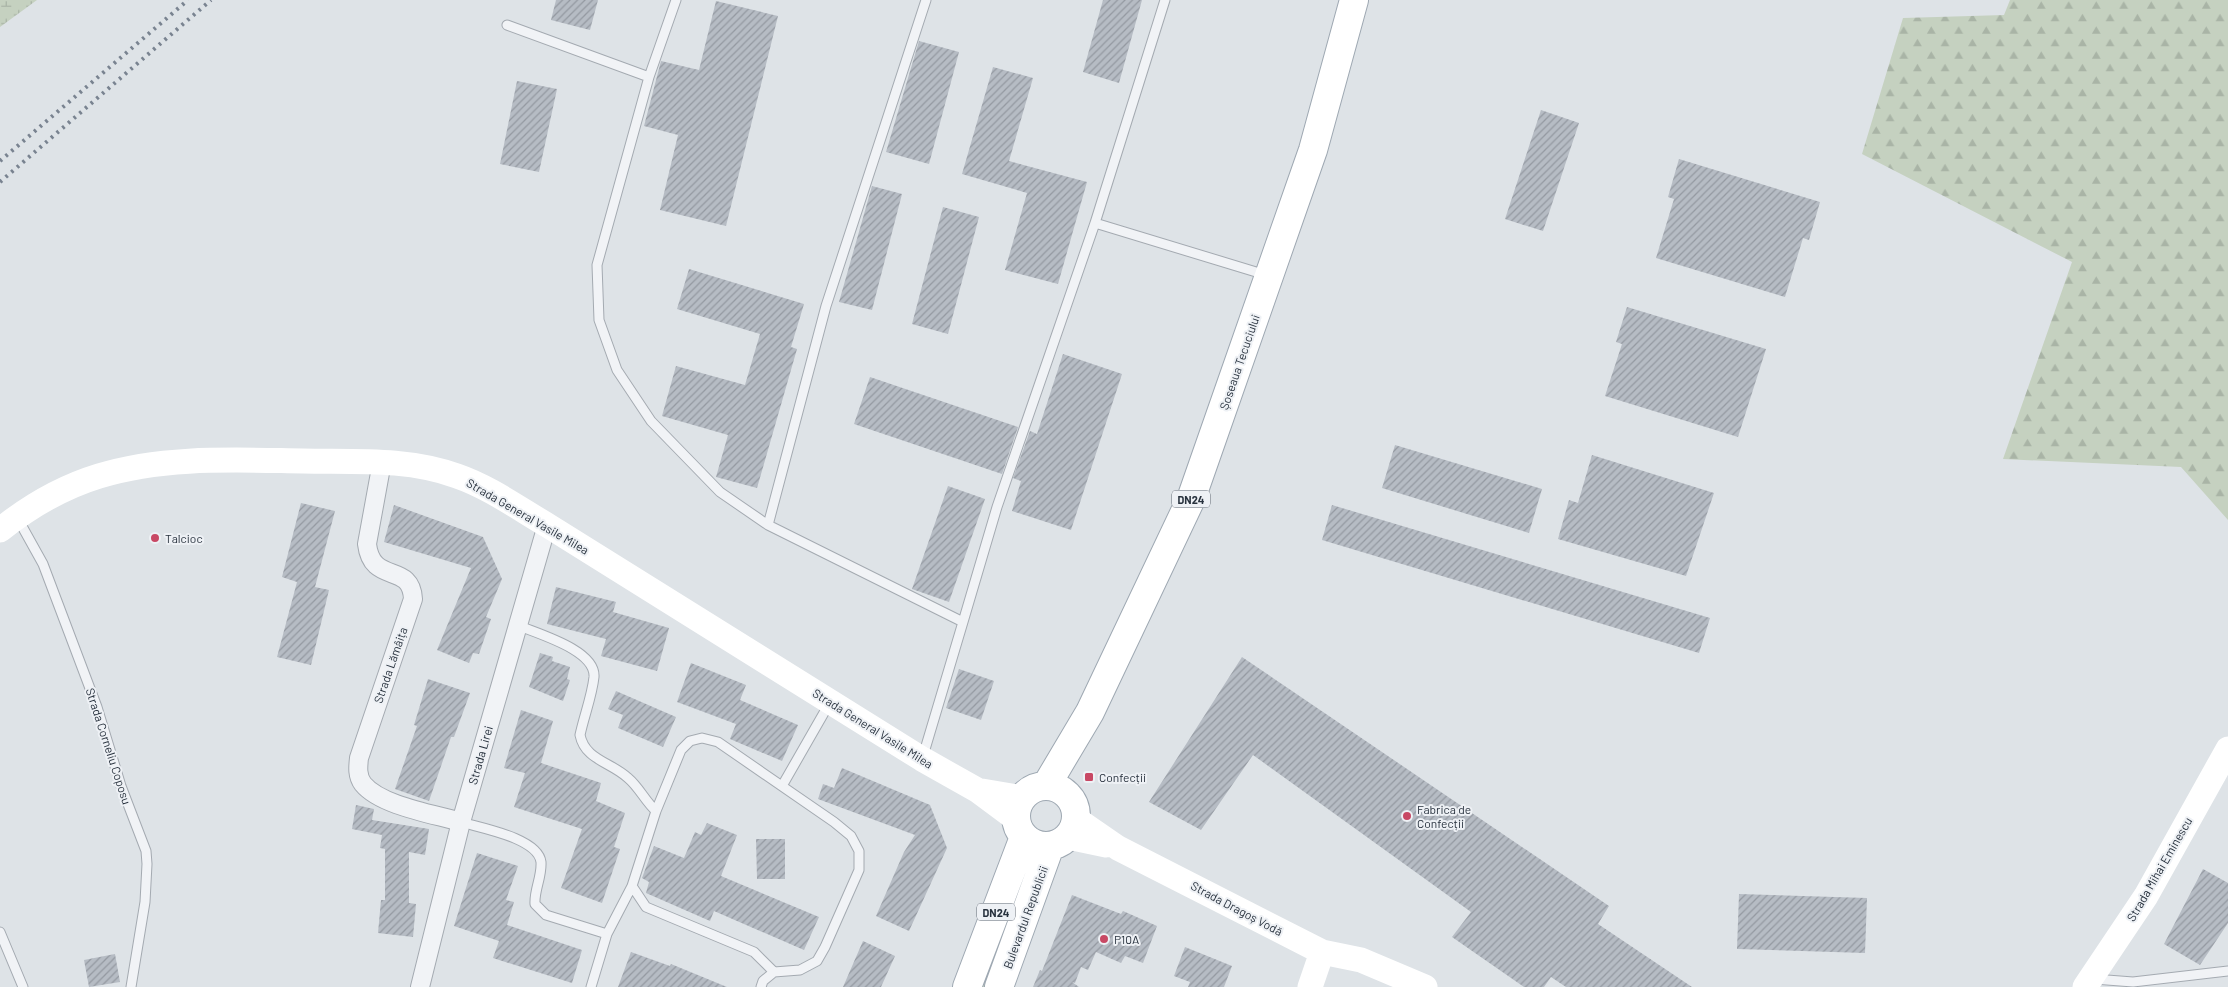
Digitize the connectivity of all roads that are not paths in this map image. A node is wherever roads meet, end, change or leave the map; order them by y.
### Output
1 (676, 0) edge
2 (926, 0) edge
3 (1165, 0) edge
4 (1354, 0) edge
5 (507, 25) dead end
6 (649, 77) junction
7 (1095, 223) junction
8 (1269, 276) junction
9 (382, 462) junction
10 (8, 523) edge
11 (547, 525) junction
12 (768, 525) junction
13 (963, 622) junction
14 (517, 625) junction
15 (830, 701) junction
16 (2228, 749) edge
17 (922, 759) junction
18 (782, 786) junction
19 (1034, 806) junction
20 (656, 811) junction
21 (461, 822) junction
22 (1065, 834) junction
23 (632, 886) junction
24 (0, 932) edge
25 (607, 934) junction
26 (1322, 952) junction
27 (2228, 971) edge
28 (774, 972) junction
29 (2088, 983) edge
30 (23, 987) edge
31 (131, 987) edge
32 (420, 987) edge
33 (591, 987) edge
34 (761, 987) edge
35 (968, 987) edge
36 (1000, 987) edge
37 (1310, 987) edge
38 (1425, 987) edge

1 - 6 lane
2 - 12 lane
3 - 7 lane
4 - 8 main road, Șoseaua Tecuciului / DN24
5 - 6 lane
6 - 12 lane
7 - 8 lane
7 - 13 lane
8 - 19 main road, Șoseaua Tecuciului / DN24
9 - 10 main road, Strada General Vasile Milea
9 - 11 main road, Strada General Vasile Milea
9 - 21 street, Strada Lămâița
10 - 31 lane, Strada Corneliu Coposu
11 - 14 street, Strada Lirei
11 - 15 main road, Strada General Vasile Milea
12 - 13 lane
13 - 17 lane
14 - 20 lane
14 - 21 street, Strada Lirei
15 - 17 main road, Strada General Vasile Milea
15 - 18 lane
16 - 29 main road, Strada Mihai Eminescu
17 - 19 main road, Strada General Vasile Milea
18 - 20 lane
18 - 28 lane
19 - 22 main road
19 - 22 main road
19 - 35 main road, DN24
20 - 23 lane
21 - 25 lane
21 - 32 street, Strada Lirei
22 - 26 main road, Strada Dragoș Vodă
22 - 36 main road, Bulevardul Republicii / DN24
23 - 25 lane
23 - 28 lane
24 - 30 lane
25 - 33 lane
26 - 37 main road
26 - 38 main road
27 - 29 lane
28 - 34 lane

